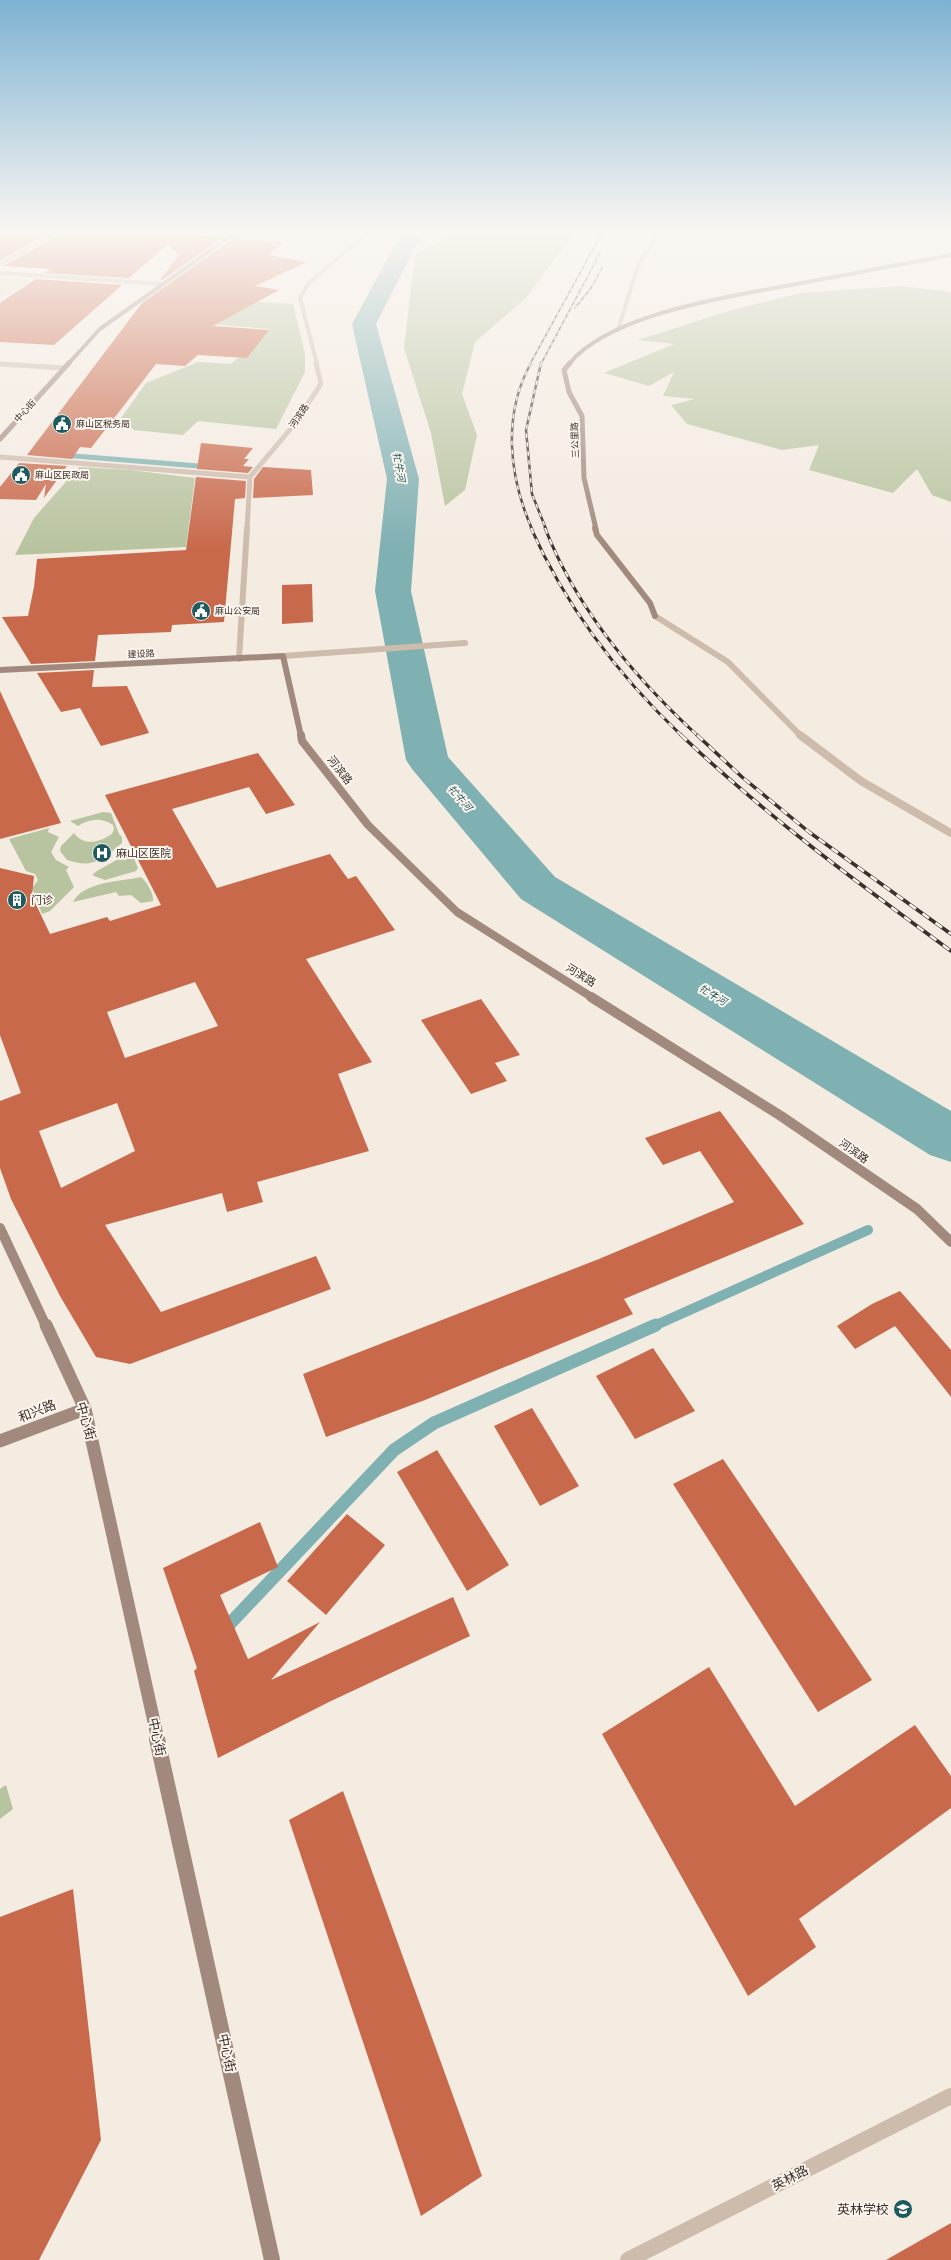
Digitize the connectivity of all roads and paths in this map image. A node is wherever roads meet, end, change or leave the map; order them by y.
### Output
1 (91, 338) edge
2 (311, 338) edge
3 (601, 338) edge
4 (0, 364) edge
5 (64, 368) junction
6 (0, 440) edge
7 (0, 457) edge
8 (250, 477) junction
9 (465, 643) dead end
10 (283, 656) junction
11 (239, 659) junction
12 (0, 670) edge
13 (951, 833) edge
14 (0, 1228) edge
15 (951, 1242) edge
16 (85, 1409) junction
17 (0, 1441) edge
18 (951, 2096) edge
19 (272, 2260) edge
20 (628, 2260) edge

1 - 5 street, 中心街
2 - 8 street, 河滨路
3 - 13 street, 三公里路
4 - 5 street
5 - 6 street, 中心街
7 - 8 street
8 - 11 street
9 - 10 street
10 - 11 street, 建设路
10 - 15 street, 河滨路
11 - 12 street, 建设路
14 - 16 street, 中心街
16 - 17 street, 和兴路
16 - 19 street, 中心街
18 - 20 street, 英林路

